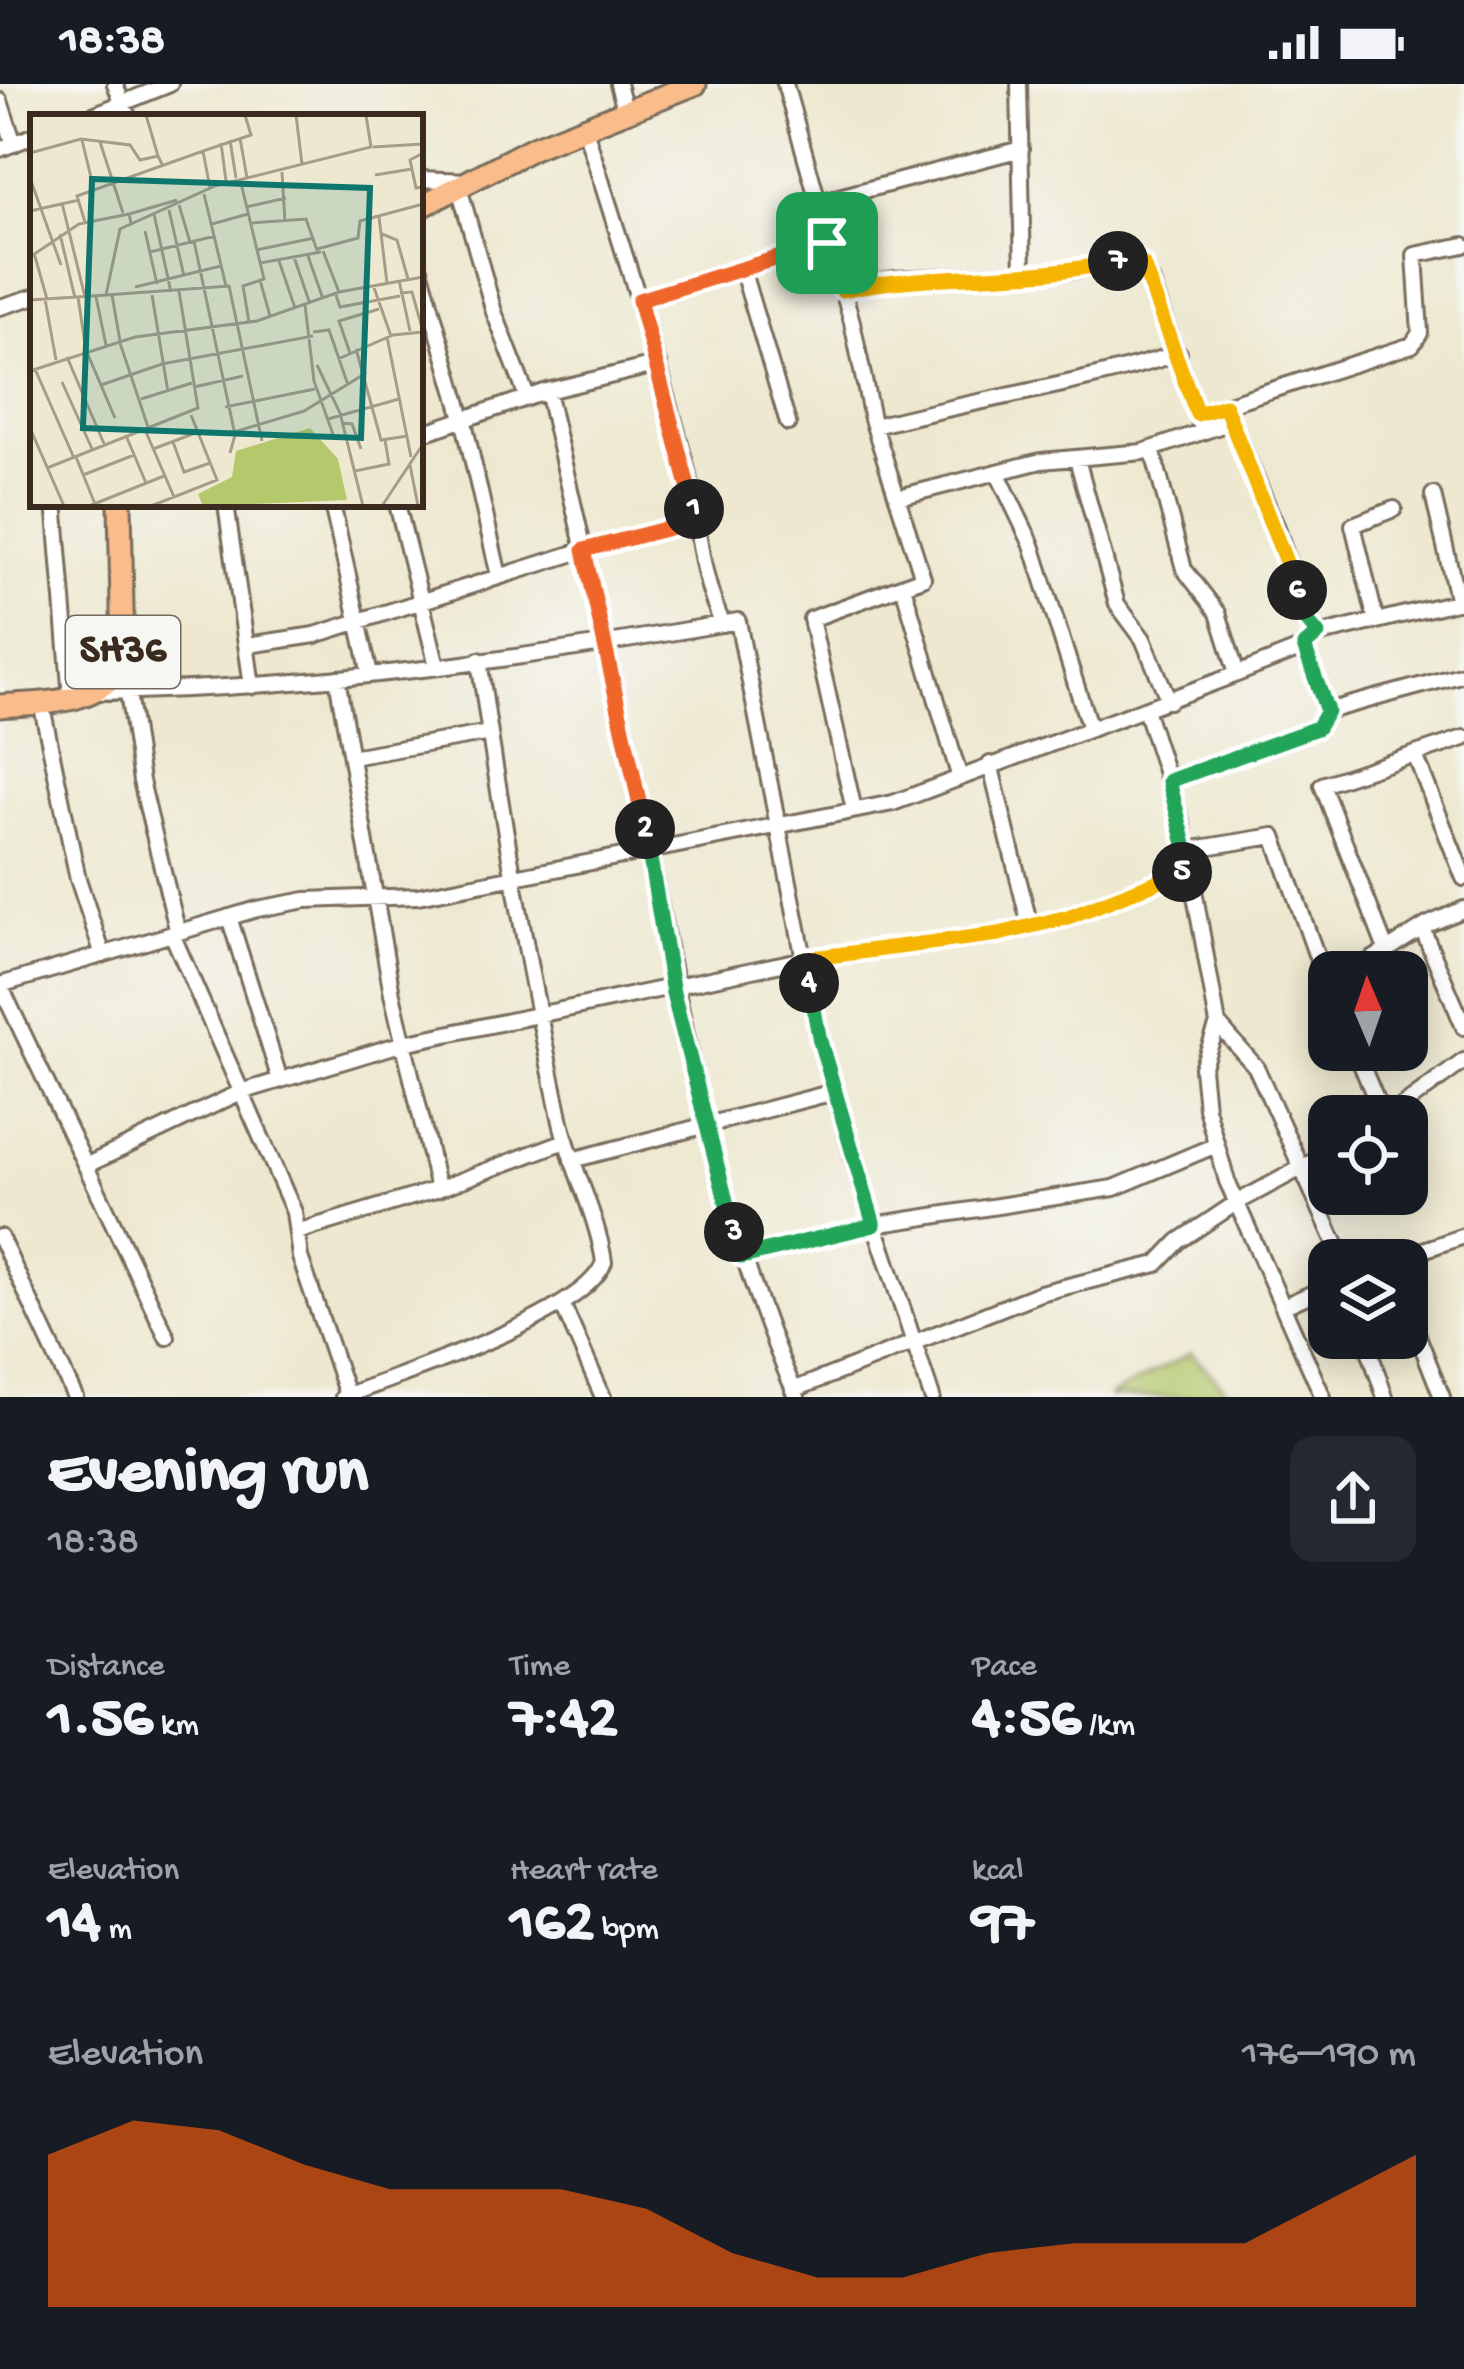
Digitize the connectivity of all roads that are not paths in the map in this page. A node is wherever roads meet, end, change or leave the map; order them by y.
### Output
1 (115, 84) edge
2 (170, 84) edge
3 (618, 84) edge
4 (695, 84) edge
5 (785, 84) edge
6 (1019, 84) edge
7 (0, 101) edge
8 (625, 109) junction
9 (126, 111) edge
10 (584, 126) junction
11 (7, 146) edge
12 (1022, 149) junction
13 (423, 179) edge
14 (464, 184) junction
15 (816, 203) junction
16 (423, 205) edge
17 (827, 243) junction
18 (1464, 245) edge
19 (742, 269) junction
20 (1023, 274) junction
21 (423, 278) edge
22 (842, 290) junction
23 (30, 298) edge
24 (639, 300) junction
25 (0, 307) edge
26 (1178, 353) junction
27 (659, 364) junction
28 (547, 391) junction
29 (527, 397) junction
30 (1225, 406) junction
31 (1197, 414) junction
32 (463, 418) junction
33 (1231, 422) junction
34 (788, 423) dead end
35 (875, 426) junction
36 (1203, 431) junction
37 (423, 433) edge
38 (1152, 448) junction
39 (1077, 459) junction
40 (997, 472) junction
41 (1433, 495) dead end
42 (899, 497) junction
43 (120, 507) edge
44 (226, 507) edge
45 (333, 507) edge
46 (398, 507) edge
47 (1394, 509) dead end
48 (56, 513) dead end
49 (696, 521) junction
50 (584, 550) junction
51 (499, 576) junction
52 (903, 586) junction
53 (1461, 601) edge
54 (418, 602) junction
55 (1376, 621) junction
56 (359, 622) junction
57 (723, 624) junction
58 (1318, 634) junction
59 (248, 645) junction
60 (608, 645) junction
61 (1304, 646) junction
62 (479, 660) junction
63 (436, 665) junction
64 (370, 674) junction
65 (1237, 674) junction
66 (1464, 674) edge
67 (337, 678) junction
68 (253, 686) junction
69 (95, 692) junction
70 (128, 692) junction
71 (71, 698) junction
72 (1169, 701) junction
73 (41, 702) junction
74 (0, 706) edge
75 (1145, 709) junction
76 (1327, 711) junction
77 (1090, 729) junction
78 (490, 733) junction
79 (1464, 738) edge
80 (1415, 755) junction
81 (350, 757) junction
82 (990, 764) junction
83 (959, 776) junction
84 (1169, 781) junction
85 (854, 810) junction
86 (781, 824) junction
87 (649, 850) junction
88 (1187, 850) junction
89 (1191, 868) junction
90 (510, 878) junction
91 (1464, 878) edge
92 (375, 897) junction
93 (1464, 909) edge
94 (229, 917) junction
95 (1030, 926) junction
96 (1422, 928) junction
97 (175, 933) junction
98 (1315, 951) edge
99 (1387, 951) edge
100 (1388, 951) edge
101 (103, 955) junction
102 (805, 959) junction
103 (672, 985) junction
104 (0, 986) edge
105 (538, 1014) junction
106 (1218, 1024) junction
107 (1464, 1027) edge
108 (404, 1043) junction
109 (1464, 1061) edge
110 (280, 1080) junction
111 (241, 1092) junction
112 (834, 1092) junction
113 (1416, 1095) edge
114 (704, 1123) junction
115 (566, 1141) junction
116 (1216, 1145) junction
117 (572, 1160) junction
118 (87, 1165) junction
119 (1308, 1165) edge
120 (1304, 1167) junction
121 (438, 1189) junction
122 (1236, 1202) junction
123 (874, 1225) junction
124 (297, 1232) junction
125 (1464, 1236) edge
126 (0, 1237) edge
127 (1333, 1239) edge
128 (1428, 1248) edge
129 (742, 1257) junction
130 (1308, 1295) edge
131 (563, 1306) junction
132 (1284, 1306) junction
133 (167, 1337) dead end
134 (913, 1341) junction
135 (1372, 1359) edge
136 (1427, 1359) edge
137 (795, 1393) edge
138 (345, 1396) edge
139 (75, 1397) edge
140 (603, 1397) edge
141 (932, 1397) edge
142 (1323, 1397) edge
143 (1385, 1397) edge
144 (1442, 1397) edge

1 - 9 street
2 - 9 street
3 - 8 street
4 - 8 highway
5 - 15 street
6 - 12 street
7 - 11 street
8 - 10 highway
10 - 14 highway
10 - 24 street
12 - 15 street
12 - 20 street
13 - 14 street
14 - 16 highway
14 - 29 street
15 - 17 street
17 - 19 street
17 - 22 street
18 - 30 street
19 - 24 street
19 - 34 street
20 - 22 street
20 - 26 street
21 - 32 street
22 - 35 street
23 - 25 street
24 - 27 street
26 - 31 street
26 - 35 street
27 - 28 street
27 - 49 street
28 - 29 street
28 - 50 street
29 - 32 street
30 - 31 street
30 - 33 street
31 - 36 street
32 - 37 street
32 - 51 street
33 - 36 street
33 - 58 street
35 - 42 street
36 - 38 street
38 - 39 street
38 - 65 street
39 - 40 street
39 - 72 street
40 - 42 street
40 - 77 street
41 - 53 street
42 - 52 street
43 - 69 highway, SH36
44 - 59 street
45 - 56 street
46 - 54 street
47 - 55 street
48 - 71 street
49 - 50 street
49 - 57 street
50 - 51 street
50 - 60 street
51 - 54 street
52 - 83 street
52 - 85 street
53 - 55 street
54 - 56 street
54 - 63 street
55 - 58 street
56 - 59 street
56 - 64 street
57 - 60 street
57 - 86 street
58 - 61 street
59 - 68 street
60 - 62 street
60 - 87 street
61 - 65 street
61 - 76 street
62 - 63 street
62 - 78 street
63 - 64 street
64 - 67 street
65 - 72 street
66 - 76 street
67 - 68 street
67 - 81 street
68 - 70 street
69 - 70 street
69 - 71 highway, SH36
70 - 97 street
71 - 73 highway, SH36
72 - 75 street
73 - 74 highway, SH36
73 - 101 street
75 - 77 street
75 - 84 street
76 - 84 street
77 - 82 street
78 - 81 street
78 - 90 street
79 - 80 street
80 - 91 street
80 - 99 street
81 - 92 street
82 - 83 street
82 - 95 street
83 - 85 street
84 - 88 street
85 - 86 street
86 - 87 street
86 - 102 street
87 - 90 street
87 - 103 street
88 - 89 street
88 - 98 street
89 - 95 street
89 - 106 street
90 - 92 street
90 - 105 street
92 - 94 street
92 - 108 street
93 - 96 street
94 - 97 street
94 - 110 street
95 - 102 street
96 - 100 street
96 - 107 street
97 - 101 street
97 - 111 street
101 - 104 street
102 - 103 street
102 - 112 street
103 - 105 street
103 - 114 street
104 - 118 street
105 - 108 street
105 - 115 street
106 - 116 street
106 - 120 street
108 - 110 street
108 - 121 street
109 - 113 street
110 - 111 street
111 - 118 street
111 - 124 street
112 - 114 street
112 - 123 street
114 - 117 street
114 - 129 street
115 - 117 street
115 - 121 street
116 - 122 street
116 - 123 street
117 - 131 street
118 - 133 street
119 - 120 street
120 - 122 street
120 - 127 street
121 - 124 street
122 - 132 street
122 - 134 street
123 - 129 street
123 - 134 street
124 - 138 street
125 - 128 street
126 - 139 street
129 - 137 street
130 - 132 street
131 - 138 street
131 - 140 street
132 - 142 street
134 - 137 street
134 - 141 street
135 - 143 street
136 - 144 street

